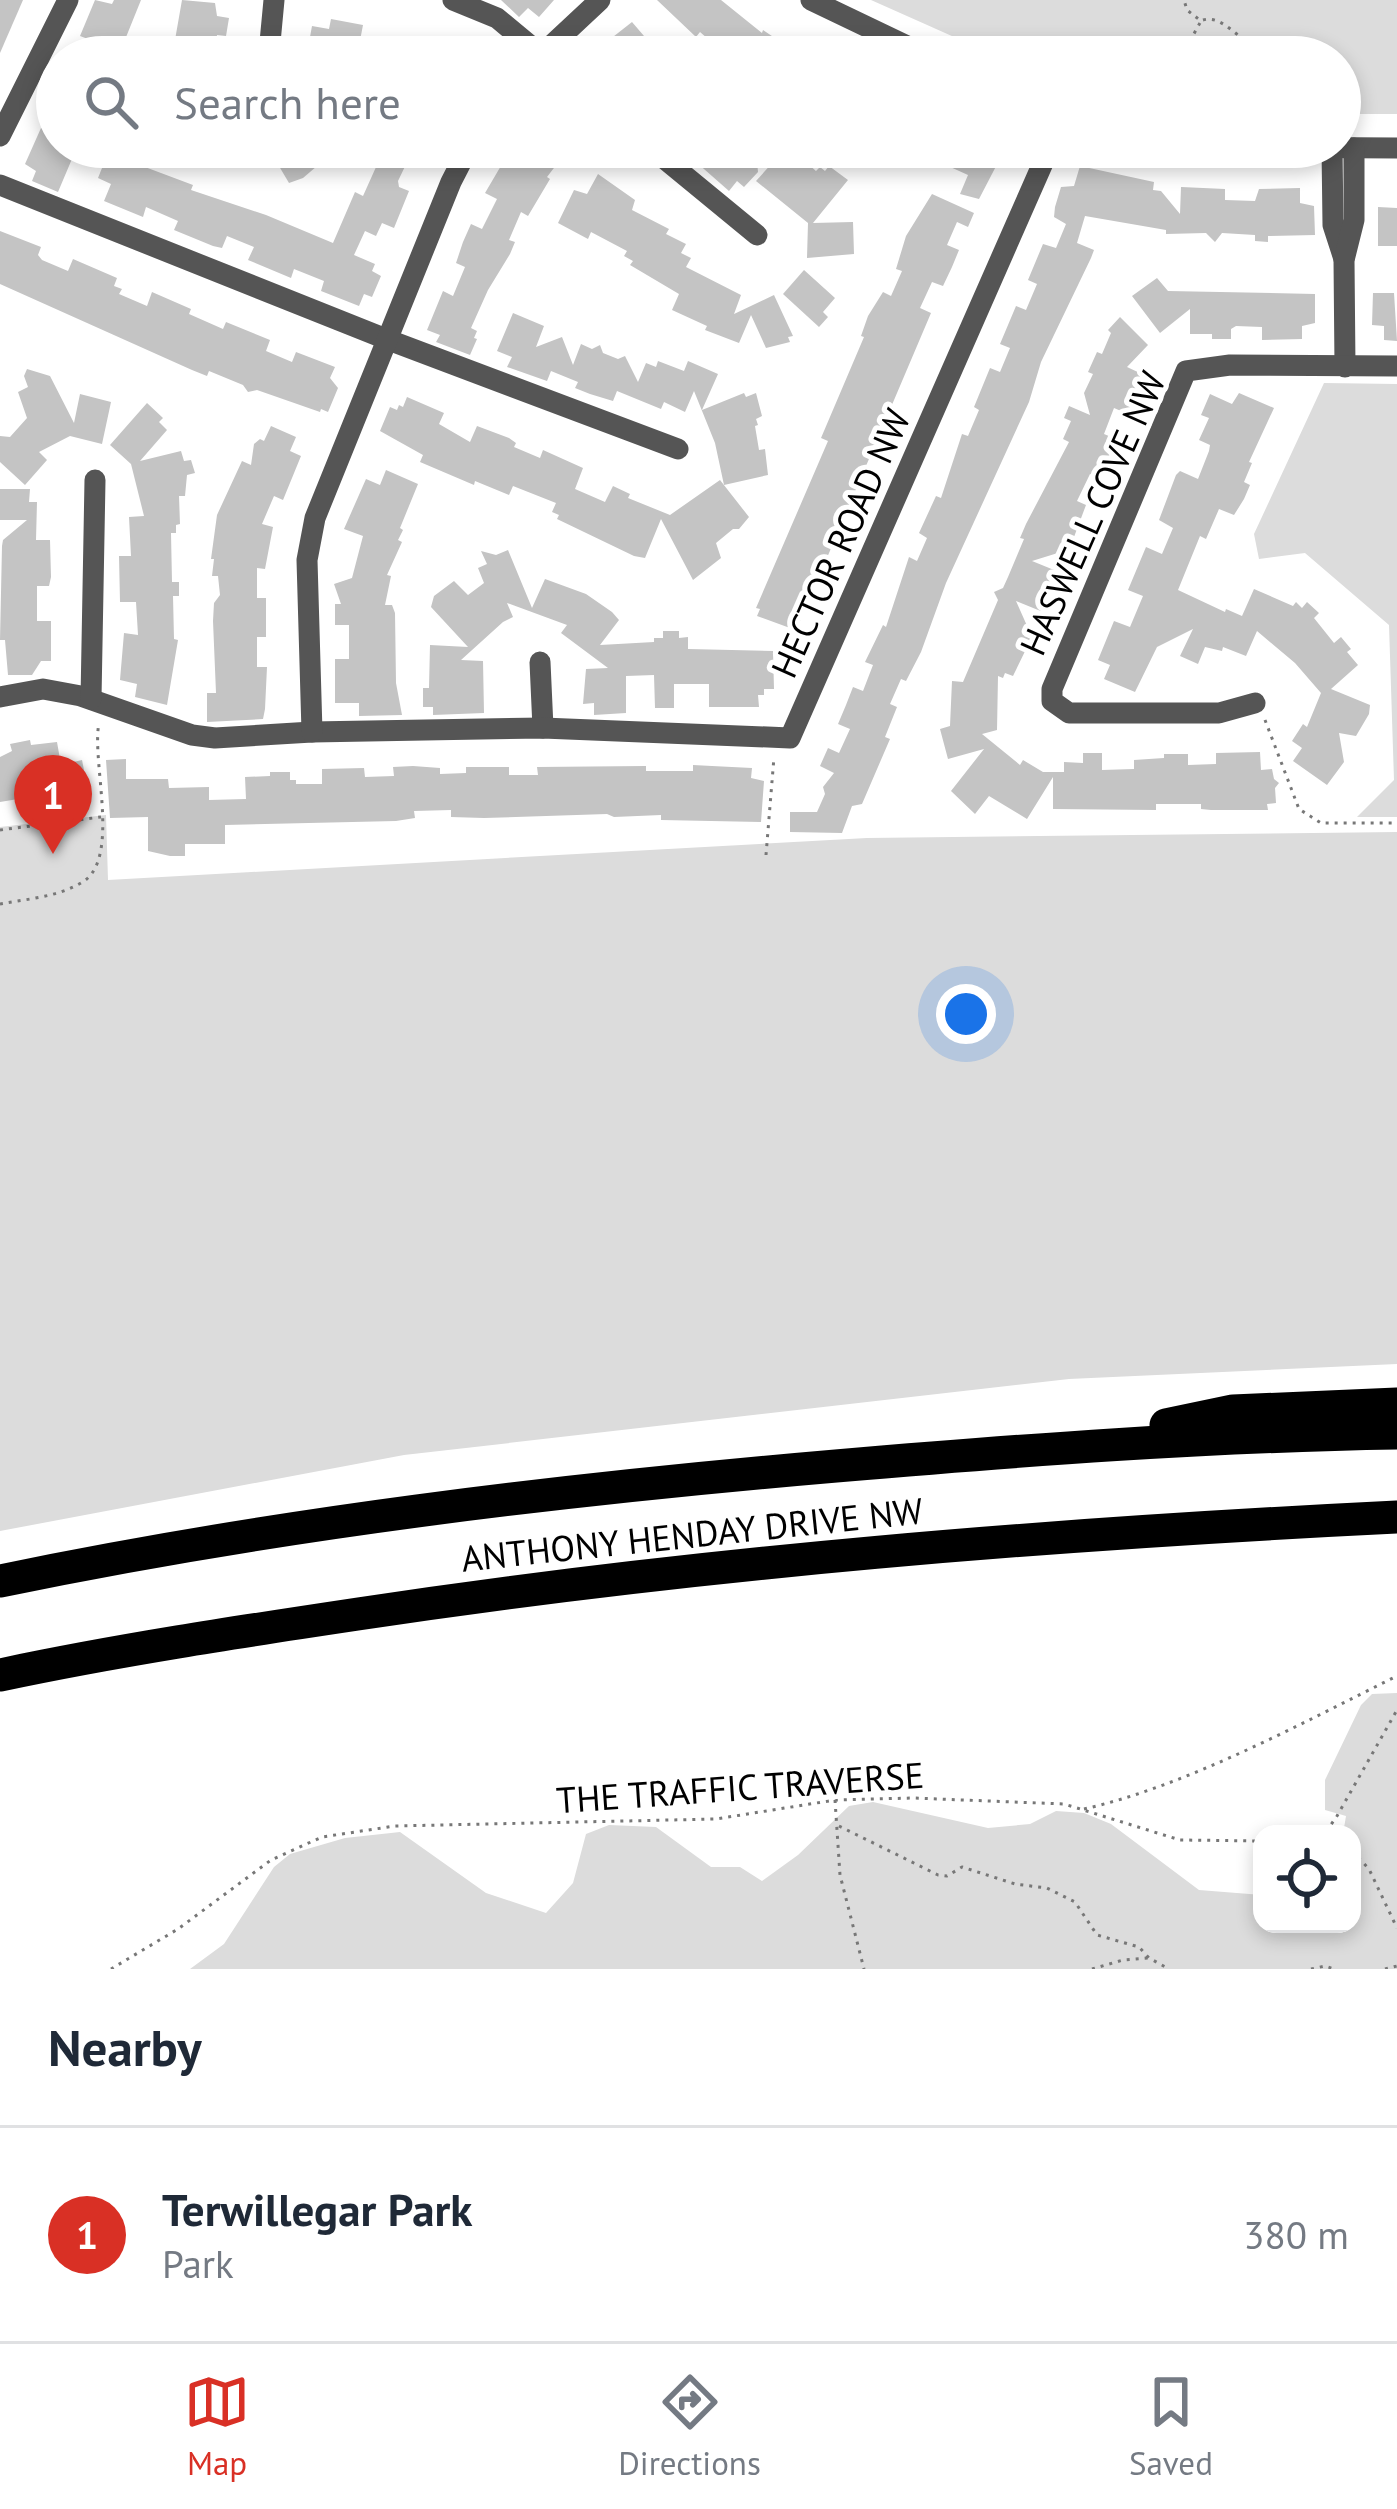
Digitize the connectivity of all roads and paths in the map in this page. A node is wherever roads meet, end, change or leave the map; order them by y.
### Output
1 (68, 0) edge
2 (274, 0) edge
3 (453, 0) edge
4 (599, 0) edge
5 (811, 0) edge
6 (1184, 0) edge
7 (1202, 21) junction
8 (50, 36) edge
9 (271, 36) edge
10 (518, 36) edge
11 (562, 36) edge
12 (886, 36) edge
13 (1193, 36) edge
14 (1239, 36) edge
15 (36, 64) edge
16 (0, 136) edge
17 (1361, 148) edge
18 (1397, 148) edge
19 (460, 168) edge
20 (676, 168) edge
21 (1041, 168) edge
22 (1346, 168) edge
23 (0, 185) edge
24 (757, 235) dead end
25 (386, 339) junction
26 (1397, 366) edge
27 (1345, 367) junction
28 (677, 449) dead end
29 (95, 481) dead end
30 (540, 662) dead end
31 (0, 697) edge
32 (98, 702) junction
33 (1255, 703) joint
34 (543, 728) junction
35 (312, 732) junction
36 (776, 737) junction
37 (103, 816) junction
38 (1397, 823) edge
39 (0, 830) edge
40 (766, 855) dead end
41 (0, 904) edge
42 (1397, 1404) edge
43 (1397, 1433) edge
44 (1062, 1447) junction
45 (1397, 1517) edge
46 (1269, 1525) junction
47 (1397, 1534) edge
48 (0, 1581) edge
49 (0, 1675) edge
50 (1397, 1676) edge
51 (1397, 1710) edge
52 (835, 1800) junction
53 (1082, 1809) junction
54 (1330, 1825) edge
55 (839, 1826) junction
56 (1253, 1841) edge
57 (1361, 1861) edge
58 (1397, 1928) edge
59 (1149, 1958) junction
60 (1397, 1966) edge
61 (111, 1969) edge
62 (864, 1969) edge
63 (1092, 1969) edge
64 (1169, 1969) edge
65 (1311, 1969) edge
66 (1334, 1969) edge
67 (1385, 1969) edge

1 - 8 street
2 - 9 street
3 - 10 street
4 - 11 street
5 - 12 street
6 - 7 path
7 - 13 path
7 - 14 path
15 - 16 street
17 - 18 street
19 - 25 street
20 - 24 street
21 - 36 street, HECTOR ROAD NW
22 - 27 street
23 - 25 street
25 - 28 street
25 - 35 street
26 - 27 street
27 - 33 street, HASWELL COVE NW
29 - 32 street
30 - 34 street
31 - 32 street
32 - 35 street
32 - 37 path
33 - 38 path
34 - 35 street
34 - 36 street
36 - 40 path
37 - 39 path
37 - 41 path
42 - 44 highway
43 - 44 highway, ANTHONY HENDAY DRIVE NW
44 - 48 highway, ANTHONY HENDAY DRIVE NW
45 - 46 highway, ANTHONY HENDAY DRIVE NW
46 - 47 highway
46 - 49 highway, ANTHONY HENDAY DRIVE NW
50 - 53 path
51 - 54 path
52 - 53 path, THE TRAFFIC TRAVERSE
52 - 55 path
52 - 61 path, THE TRAFFIC TRAVERSE
53 - 56 path, THE TRAFFIC TRAVERSE
55 - 59 path
55 - 62 path
57 - 58 path
59 - 63 path
59 - 64 path
60 - 67 path
65 - 66 path

